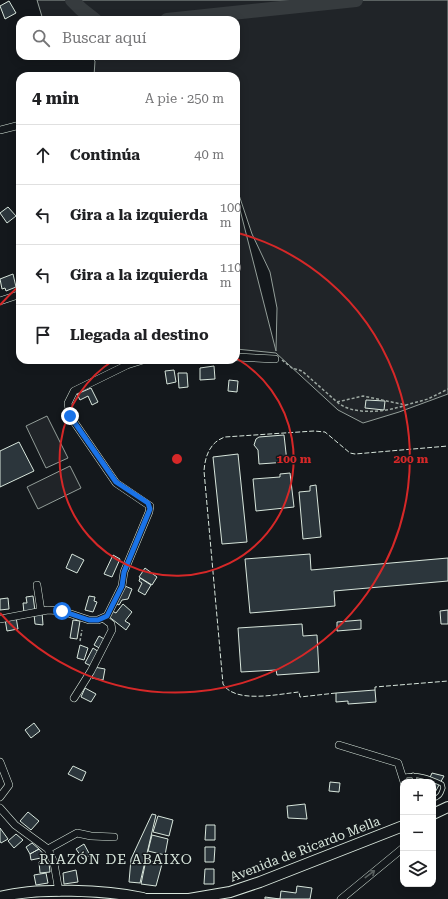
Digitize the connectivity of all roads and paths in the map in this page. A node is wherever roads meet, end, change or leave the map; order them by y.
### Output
1 (16, 126) edge
2 (0, 130) edge
3 (16, 297) edge
4 (0, 301) edge
5 (240, 357) edge
6 (274, 359) joint
7 (132, 364) edge
8 (448, 389) edge
9 (338, 402) junction
10 (406, 405) junction
11 (36, 585) dead end
12 (41, 611) junction
13 (0, 618) edge
14 (102, 618) junction
15 (82, 630) dead end
16 (80, 641) dead end
17 (74, 698) dead end
18 (339, 745) dead end
19 (0, 762) edge
20 (413, 775) junction
21 (403, 779) edge
22 (415, 779) edge
23 (431, 779) edge
24 (436, 781) edge
25 (0, 797) edge
26 (436, 798) edge
27 (448, 807) edge
28 (0, 808) edge
29 (436, 813) edge
30 (400, 827) edge
31 (114, 837) dead end
32 (48, 849) junction
33 (400, 850) edge
34 (57, 893) junction
35 (0, 897) edge
36 (16, 899) edge
37 (23, 899) edge
38 (100, 899) edge
39 (103, 899) edge
40 (141, 899) edge
41 (340, 899) edge

1 - 2 street
3 - 4 street
5 - 6 street
6 - 9 path
7 - 14 street
8 - 10 path
9 - 10 path
9 - 10 path
11 - 12 street
12 - 13 street
12 - 14 street
14 - 17 street
15 - 16 path
18 - 21 street
19 - 25 street
20 - 21 lane
20 - 22 lane
20 - 23 lane
24 - 26 lane
27 - 29 main road
28 - 32 street
30 - 40 main road, Avenida de Ricardo Mella
31 - 32 street
32 - 34 street
41 -> 33 street
34 - 35 main road, Avenida de Ricardo Mella
34 - 36 main road
34 - 38 main road
34 - 40 main road, Avenida de Ricardo Mella
37 - 38 main road
38 - 39 main road

